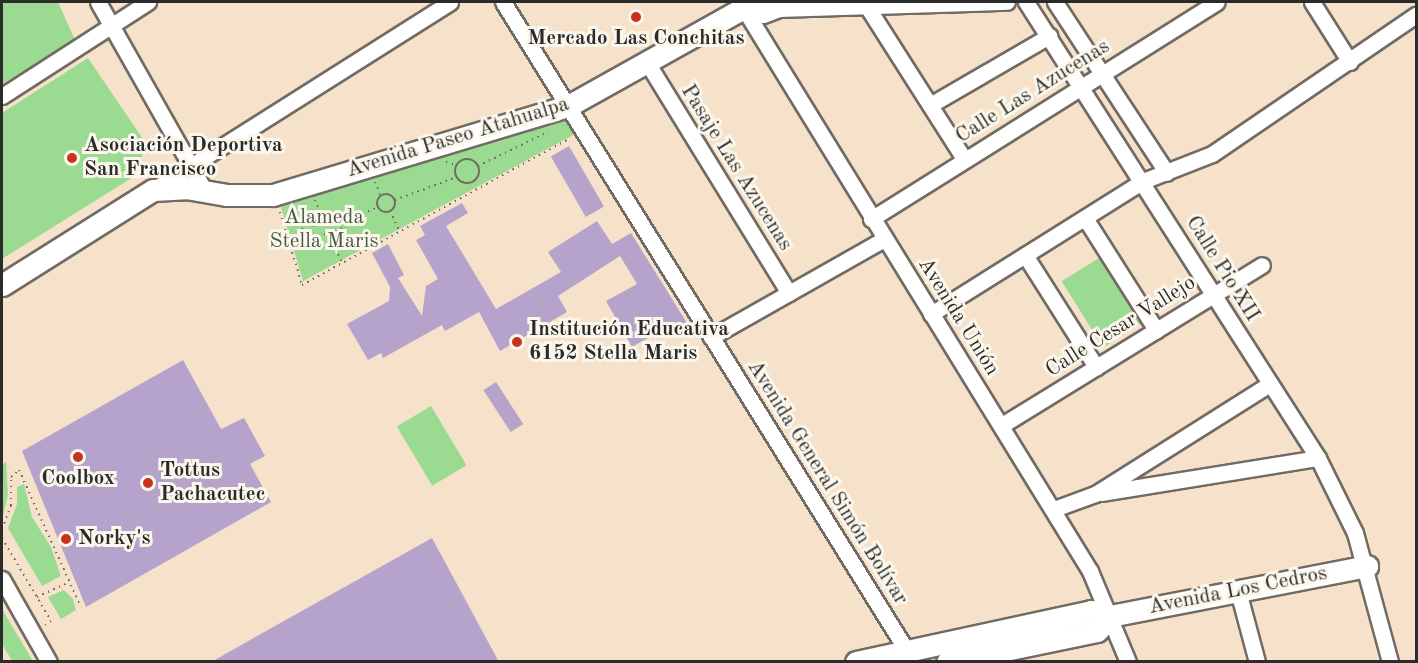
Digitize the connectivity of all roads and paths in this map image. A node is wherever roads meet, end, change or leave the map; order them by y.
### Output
1 (98, 2) edge
2 (148, 2) edge
3 (450, 2) edge
4 (503, 2) edge
5 (984, 2) edge
6 (1007, 2) edge
7 (1026, 2) edge
8 (1055, 2) edge
9 (1217, 2) edge
10 (1312, 2) edge
11 (745, 4) edge
12 (784, 5) edge
13 (868, 8) junction
14 (1416, 15) edge
15 (109, 26) junction
16 (1049, 36) junction
17 (1350, 62) junction
18 (648, 64) junction
19 (1102, 74) junction
20 (1082, 86) junction
21 (2, 96) edge
22 (930, 105) junction
23 (568, 106) junction
24 (549, 131) dead end
25 (576, 135) dead end
26 (965, 160) junction
27 (192, 165) junction
28 (478, 166) junction
29 (1167, 173) junction
30 (372, 176) dead end
31 (457, 177) junction
32 (472, 181) junction
33 (1143, 181) junction
34 (153, 190) junction
35 (206, 190) junction
36 (477, 190) junction
37 (314, 194) dead end
38 (380, 195) junction
39 (395, 200) junction
40 (278, 205) dead end
41 (377, 207) junction
42 (390, 211) junction
43 (1085, 218) junction
44 (871, 219) junction
45 (323, 222) junction
46 (340, 222) junction
47 (329, 232) junction
48 (400, 232) junction
49 (884, 239) junction
50 (1025, 255) junction
51 (343, 264) junction
52 (1262, 265) dead end
53 (2, 285) edge
54 (789, 293) junction
55 (1214, 295) junction
56 (931, 314) junction
57 (1156, 330) junction
58 (711, 337) junction
59 (1096, 367) junction
60 (1270, 384) junction
61 (1002, 425) junction
62 (1318, 458) junction
63 (1095, 494) junction
64 (1053, 509) junction
65 (2, 529) edge
66 (2, 538) edge
67 (1367, 566) junction
68 (2, 579) edge
69 (67, 583) junction
70 (1238, 591) junction
71 (37, 597) junction
72 (81, 607) dead end
73 (1110, 616) junction
74 (33, 632) junction
75 (906, 651) junction
76 (989, 657) edge
77 (49, 662) edge
78 (856, 662) edge
79 (947, 662) edge
80 (1128, 662) edge
81 (1257, 662) edge
82 (1390, 662) edge

1 - 15 street
2 - 15 street
3 - 27 street
4 - 23 street, Avenida General Simón Bolívar
5 - 6 street
5 - 13 street
7 - 16 street, Calle Pio XII
8 - 19 street
9 - 19 street, Calle Las Azucenas
10 - 17 street
11 - 12 street
11 - 18 street, Avenida Paseo Atahualpa
11 - 44 street, Avenida Unión
12 - 13 street
13 - 22 street
14 - 17 street
15 - 21 street
15 - 27 street
16 - 20 street, Calle Pio XII
16 - 22 street
17 - 29 street
18 - 23 street, Avenida Paseo Atahualpa
18 - 54 street, Pasaje Las Azucenas
19 - 20 street, Calle Las Azucenas
19 - 29 street
20 - 26 street, Calle Las Azucenas
20 - 33 street, Calle Pio XII
22 - 26 street
23 - 35 street, Avenida Paseo Atahualpa
23 - 58 street, Avenida General Simón Bolívar
24 - 28 path
25 - 36 path
26 - 44 street, Calle Las Azucenas
27 - 34 street
27 - 35 street
28 - 31 path
28 - 32 path
29 - 33 street
30 - 38 path
31 - 32 path
31 - 39 path
32 - 36 path
33 - 43 street
33 - 55 street, Calle Pio XII
34 - 35 street, Avenida Paseo Atahualpa
34 - 53 street
36 - 48 path
37 - 45 path
38 - 39 path
38 - 41 path
39 - 42 path
40 - 51 path
41 - 42 path
41 - 46 path
42 - 48 path
43 - 50 street
43 - 57 street
44 - 49 street, Avenida Unión
45 - 46 path
45 - 47 path
46 - 47 path
47 - 51 path
48 - 51 path
49 - 54 street
49 - 56 street, Avenida Unión
50 - 56 street
50 - 59 street
52 - 55 street, Calle Cesar Vallejo
54 - 58 street
55 - 57 street, Calle Cesar Vallejo
55 - 60 street, Calle Pio XII
56 - 61 street, Avenida Unión
57 - 59 street, Calle Cesar Vallejo
58 - 75 street, Avenida General Simón Bolívar
59 - 61 street, Calle Cesar Vallejo
60 - 62 street, Calle Pio XII
60 - 63 street
61 - 64 street, Avenida Unión
62 - 63 street
62 - 67 street, Calle Pio XII
63 - 64 street
64 - 73 street, Avenida Unión
65 - 69 path
66 - 71 path
67 - 70 street, Avenida Los Cedros
67 - 82 street, Calle Pio XII
68 - 74 street
69 - 71 path
69 - 72 path
70 - 73 street, Avenida Los Cedros
70 - 81 street
71 - 74 path
73 - 75 street, Avenida Los Cedros
73 - 76 street, Avenida Los Cedros
73 - 80 street, Avenida Unión
74 - 77 street
75 - 78 street, Avenida Los Cedros
76 - 79 street, Avenida Los Cedros

